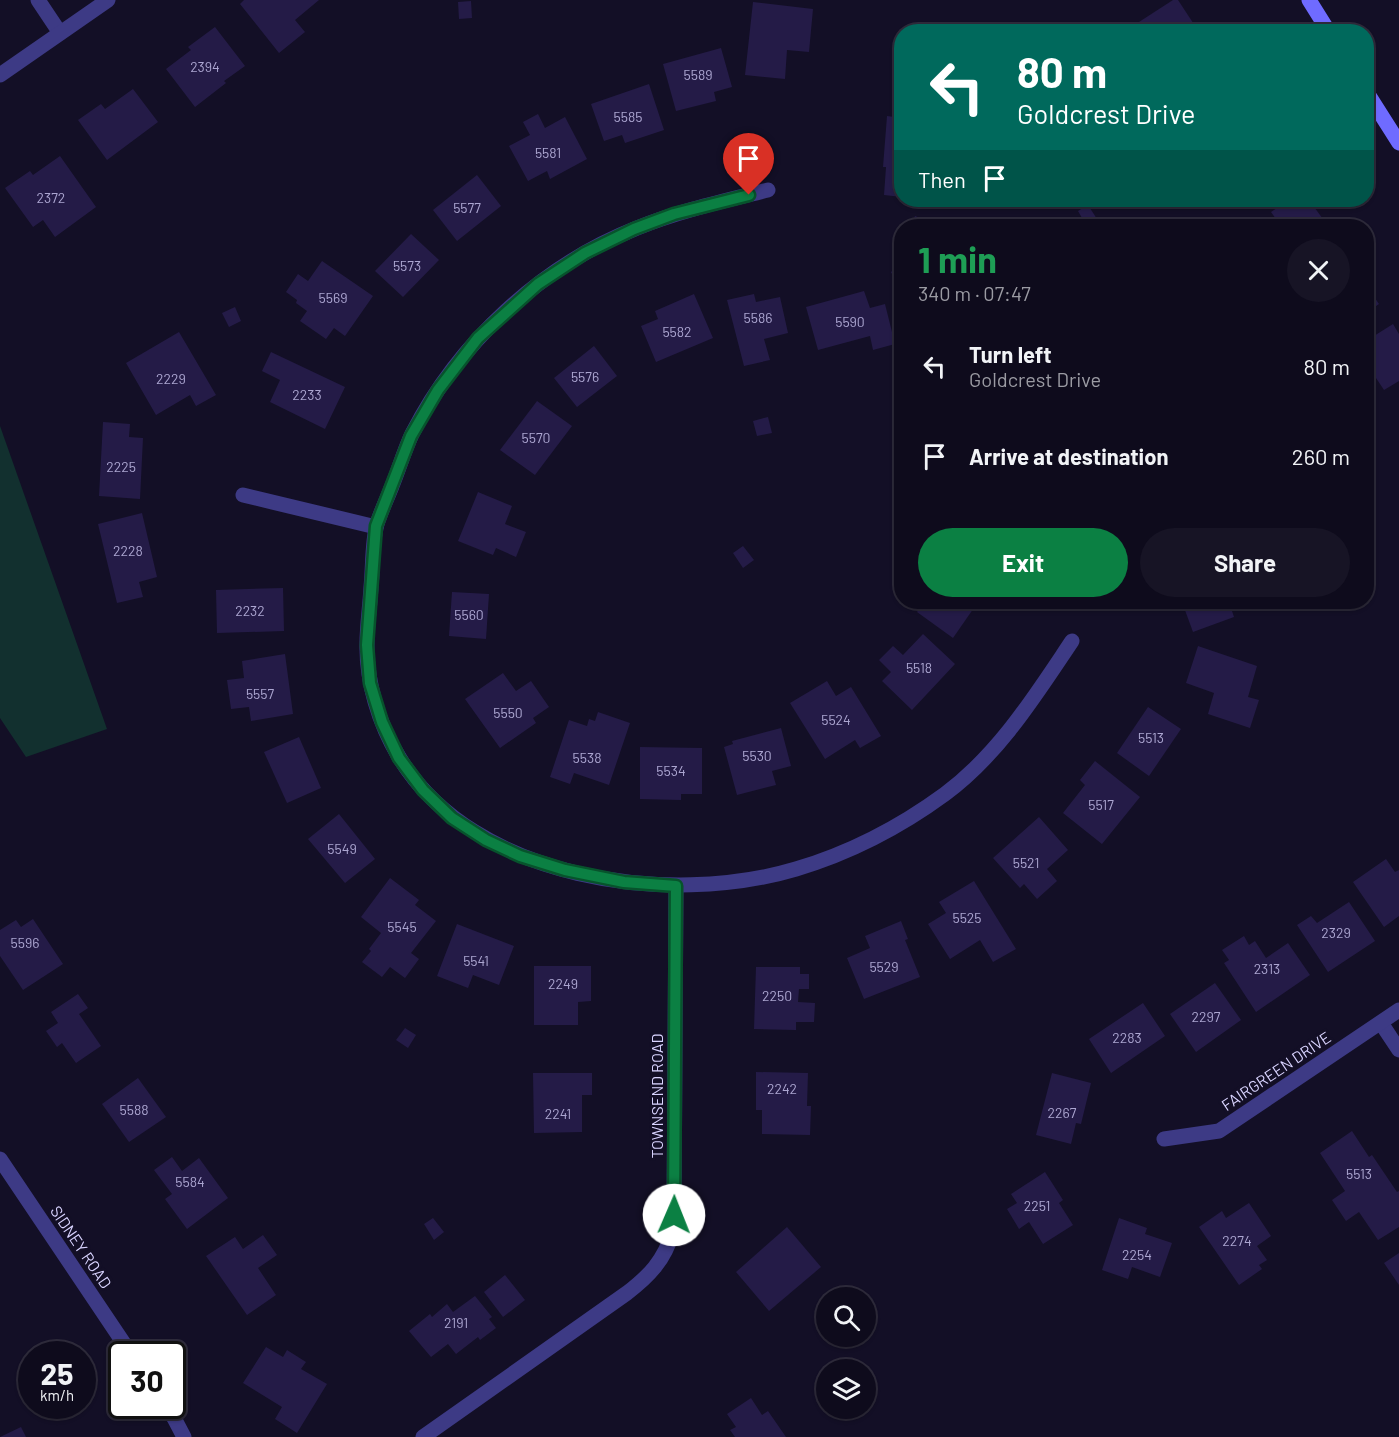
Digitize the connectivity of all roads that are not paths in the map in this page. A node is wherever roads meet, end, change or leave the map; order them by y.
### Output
1 (38, 0) edge
2 (108, 0) edge
3 (1309, 0) edge
4 (1324, 24) edge
5 (60, 33) junction
6 (0, 75) edge
7 (1374, 103) edge
8 (1399, 142) edge
9 (768, 190) dead end
10 (243, 495) dead end
11 (376, 526) junction
12 (1072, 641) dead end
13 (676, 886) junction
14 (1399, 1011) edge
15 (1381, 1023) junction
16 (1399, 1050) edge
17 (1164, 1139) dead end
18 (0, 1159) edge
19 (122, 1341) edge
20 (175, 1419) edge
21 (184, 1437) edge
22 (423, 1437) edge

1 - 5 street
2 - 5 street
3 - 4 street
5 - 6 street
7 - 8 street
9 - 11 street
10 - 11 street
11 - 13 street
12 - 13 street
13 - 22 street, TOWNSEND ROAD
14 - 15 street, FAIRGREEN DRIVE
15 - 16 street
15 - 17 street, FAIRGREEN DRIVE
18 - 19 street, SIDNEY ROAD
20 - 21 street

